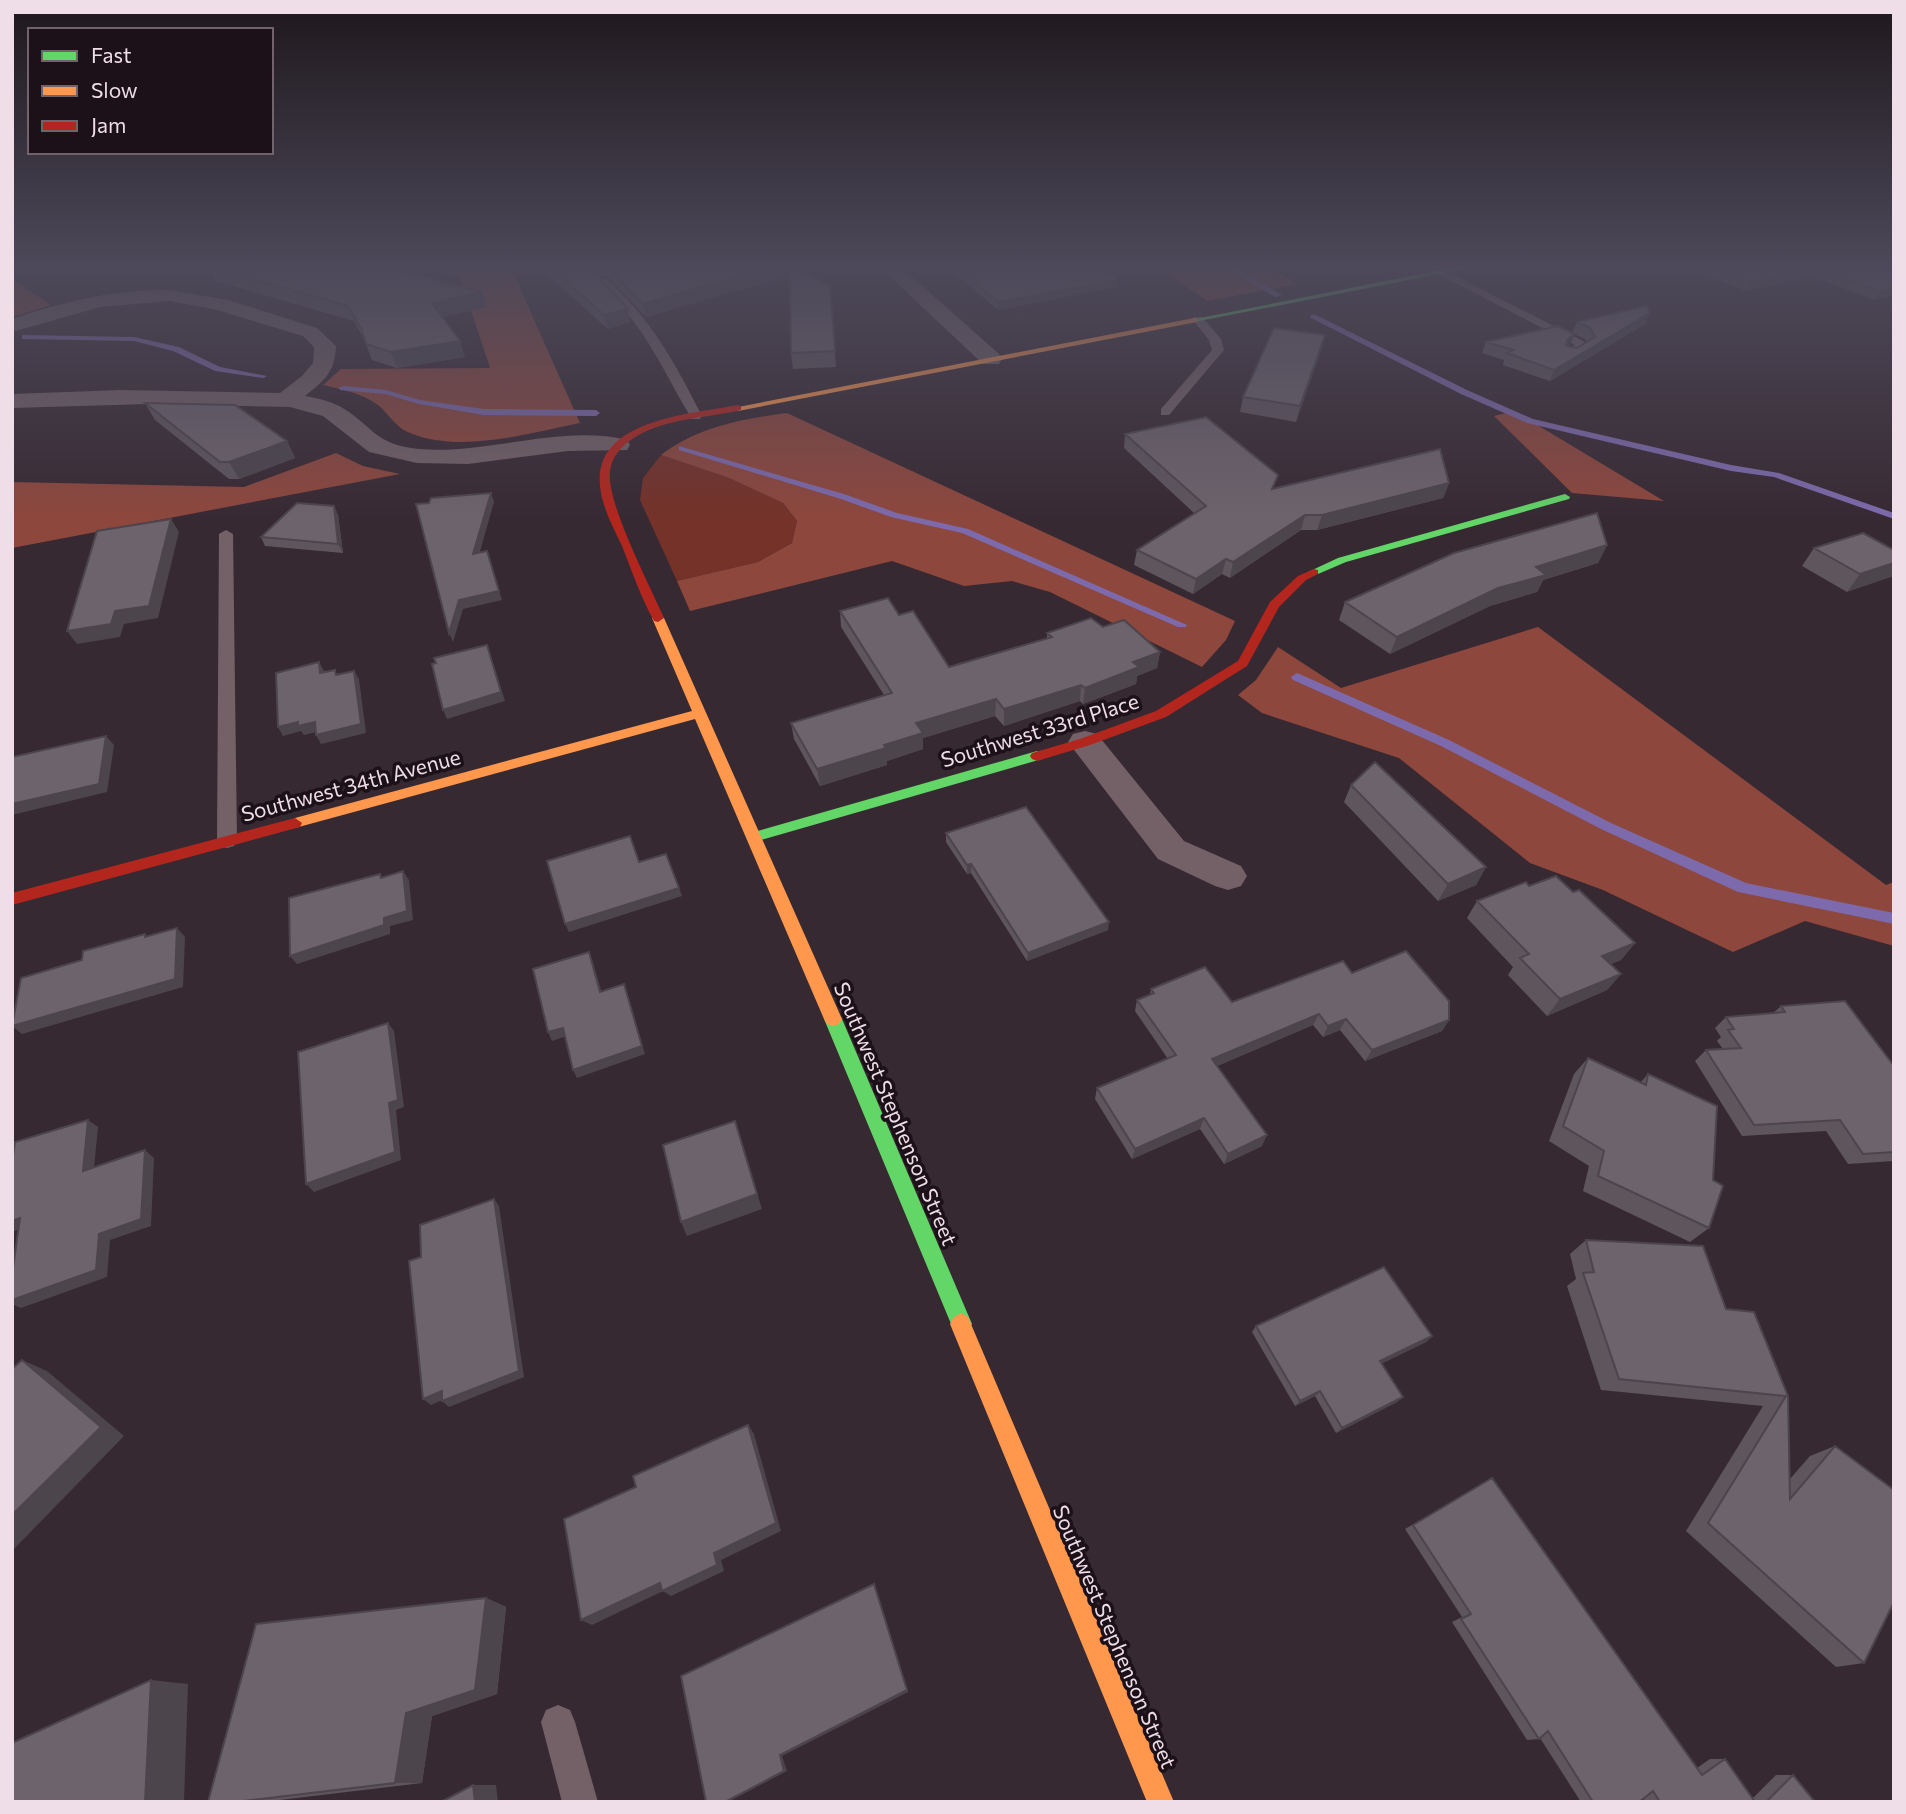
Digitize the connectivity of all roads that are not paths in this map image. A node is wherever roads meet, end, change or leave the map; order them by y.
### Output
1 (325, 353) edge
2 (663, 353) edge
3 (984, 353) edge
4 (1024, 353) edge
5 (1216, 353) edge
6 (1573, 353) edge
7 (1568, 355) edge
8 (991, 359) junction
9 (285, 400) junction
10 (12, 401) edge
11 (1166, 412) dead end
12 (696, 416) junction
13 (618, 445) junction
14 (1565, 497) dead end
15 (226, 534) dead end
16 (701, 713) junction
17 (1086, 741) junction
18 (754, 837) junction
19 (227, 841) junction
20 (1228, 876) dead end
21 (12, 900) edge
22 (558, 1722) dead end
23 (1149, 1797) edge
24 (580, 1802) edge

1 - 9 street
2 - 12 lane
3 - 8 street
4 - 8 street
5 - 11 lane
6 - 7 lane
8 - 12 street
9 - 10 street
9 - 13 street
12 - 13 street
13 - 16 street, Southwest Stephenson Street
14 - 17 street, Southwest 33rd Place
15 - 19 lane
16 - 18 street, Southwest Stephenson Street
16 - 19 street, Southwest 34th Avenue
17 - 18 street, Southwest 33rd Place
17 - 20 street
18 - 23 street, Southwest Stephenson Street
19 - 21 street, Southwest 34th Avenue
22 - 24 lane

